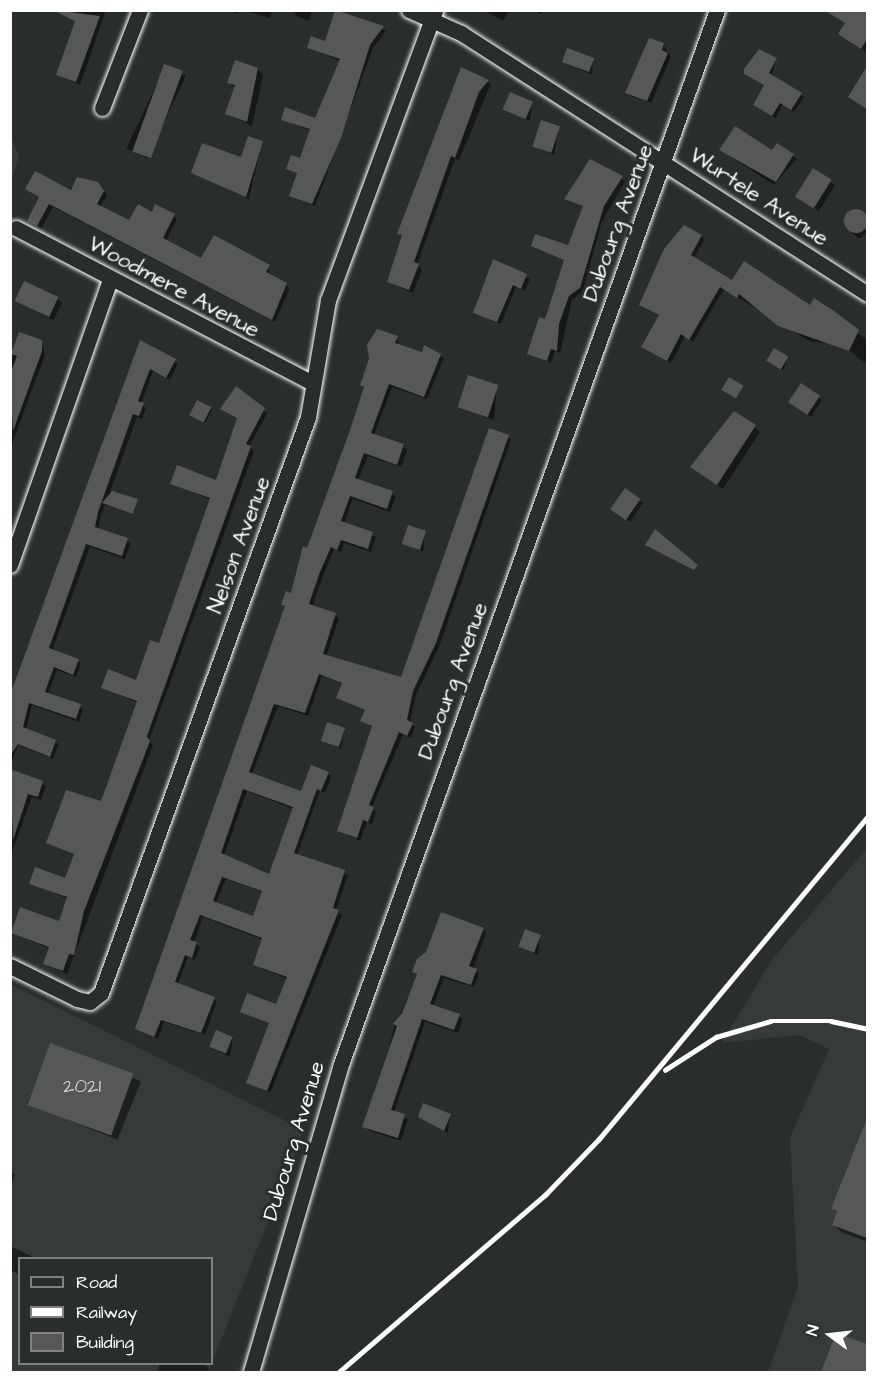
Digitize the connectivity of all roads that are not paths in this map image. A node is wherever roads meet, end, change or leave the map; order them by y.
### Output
1 (140, 10) edge
2 (409, 10) edge
3 (717, 10) edge
4 (434, 14) edge
5 (102, 108) dead end
6 (664, 163) junction
7 (16, 228) dead end
8 (110, 279) junction
9 (867, 294) edge
10 (313, 383) junction
11 (10, 565) edge
12 (10, 966) edge
13 (251, 1372) edge

1 - 5 street
2 - 4 street, Wurtele Avenue
3 - 6 street, Dubourg Avenue
4 - 6 street, Wurtele Avenue
4 - 10 street, Nelson Avenue
6 - 9 street, Wurtele Avenue
6 - 13 street, Dubourg Avenue
7 - 8 street, Woodmere Avenue
8 - 10 street, Woodmere Avenue
8 - 11 street
10 - 12 street, Nelson Avenue

